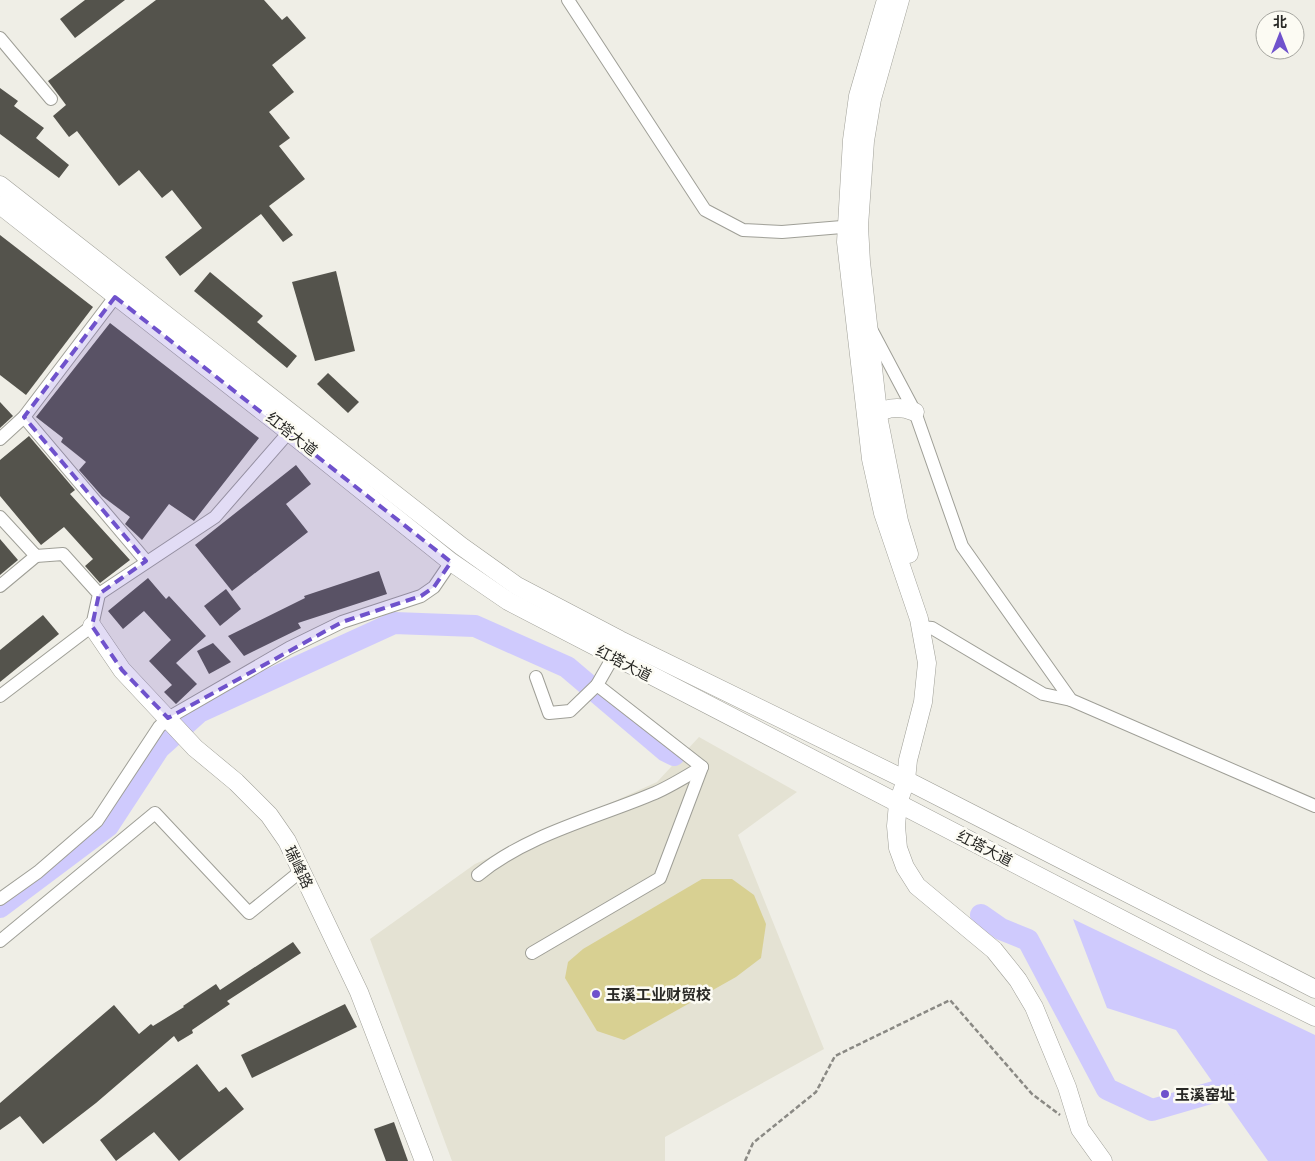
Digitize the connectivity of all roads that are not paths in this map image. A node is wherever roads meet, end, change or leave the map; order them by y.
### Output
1 (568, 0) edge
2 (886, 0) edge
3 (900, 0) edge
4 (0, 38) edge
5 (51, 99) dead end
6 (0, 185) edge
7 (0, 205) edge
8 (853, 226) junction
9 (115, 297) junction
10 (869, 324) junction
11 (916, 412) junction
12 (24, 417) junction
13 (872, 418) junction
14 (289, 432) junction
15 (0, 439) edge
16 (0, 517) edge
17 (36, 556) junction
18 (146, 561) junction
19 (451, 562) junction
20 (0, 586) edge
21 (99, 594) junction
22 (92, 626) junction
23 (926, 627) junction
24 (613, 657) junction
25 (536, 677) dead end
26 (596, 686) junction
27 (0, 696) edge
28 (1071, 700) junction
29 (174, 725) junction
30 (702, 767) junction
31 (906, 780) junction
32 (898, 803) junction
33 (1315, 806) edge
34 (301, 871) junction
35 (478, 875) dead end
36 (0, 899) edge
37 (0, 941) edge
38 (532, 953) dead end
39 (1315, 989) edge
40 (1315, 1017) edge
41 (424, 1161) edge
42 (1103, 1161) edge

1 - 8 street
2 - 8 main road
3 - 8 main road
4 - 5 street
6 - 31 main road, 红塔大道
7 - 9 main road, 红塔大道
8 - 10 main road
8 - 13 main road
9 - 12 street
9 - 14 main road, 红塔大道
10 - 11 street
10 - 13 main road
11 - 13 main road
11 - 28 street
12 - 15 street
12 - 18 street
13 - 23 main road
14 - 18 street
14 - 19 main road, 红塔大道
16 - 17 street
17 - 20 street
17 - 21 street
18 - 21 street
19 - 24 main road, 红塔大道
19 - 29 street
21 - 22 street
22 - 27 street
22 - 29 main road, 瑞峰路
23 - 28 street
23 - 31 main road
24 - 26 street
24 - 32 main road, 红塔大道
25 - 26 street
26 - 30 street
28 - 33 street
29 - 34 main road, 瑞峰路
29 - 36 street
30 - 35 street
30 - 38 street
31 - 32 main road
31 - 39 main road, 红塔大道
32 - 40 main road, 红塔大道
32 - 42 main road
34 - 37 street
34 - 41 main road, 瑞峰路

